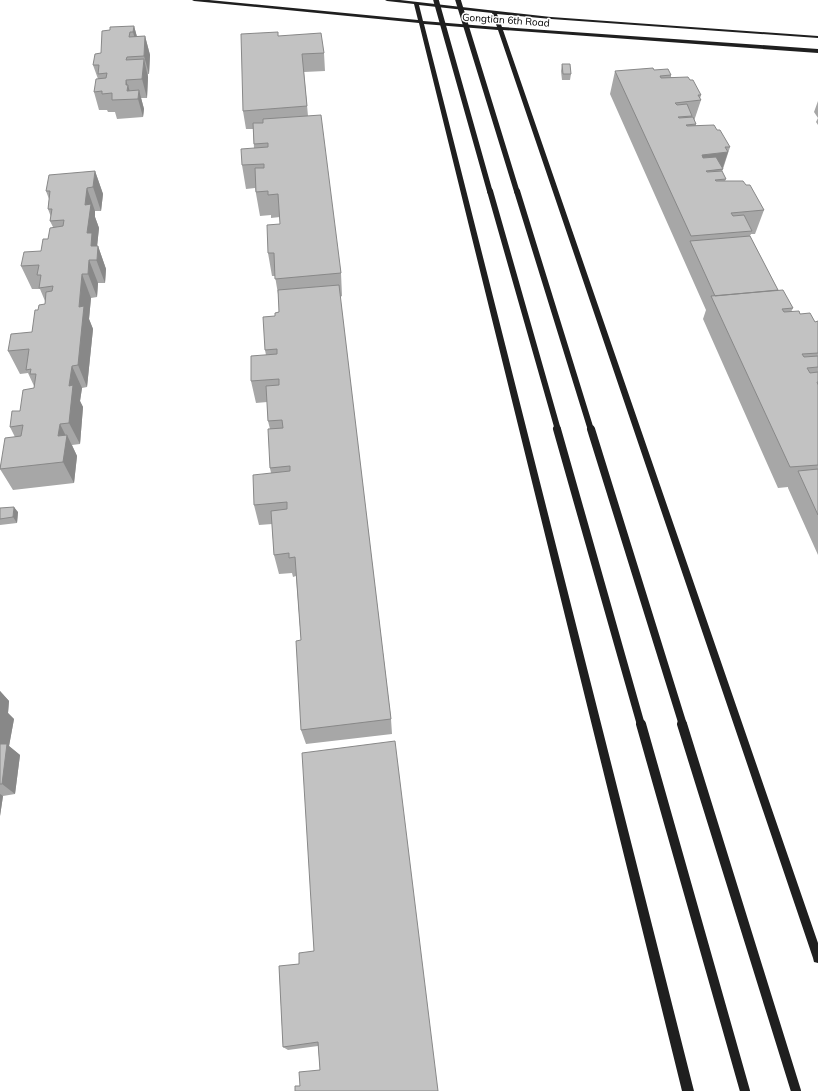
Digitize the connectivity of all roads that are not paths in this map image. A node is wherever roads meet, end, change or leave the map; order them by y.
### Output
1 (194, 0) edge
2 (387, 0) edge
3 (436, 0) edge
4 (458, 0) edge
5 (416, 3) junction
6 (494, 12) junction
7 (421, 23) junction
8 (500, 29) junction
9 (818, 37) edge
10 (818, 51) edge
11 (818, 958) edge
12 (688, 1091) edge
13 (745, 1091) edge
14 (796, 1091) edge

1 - 7 street, Gongtian 6th Road
2 - 5 street, Gongtian 6th Road
3 - 13 street, bridge
4 - 14 street, bridge
5 - 6 street, Gongtian 6th Road
5 - 7 street
6 - 8 street
6 - 9 street, Gongtian 6th Road
7 - 8 street, Gongtian 6th Road
7 - 12 street
8 - 10 street, Gongtian 6th Road
8 - 11 street

